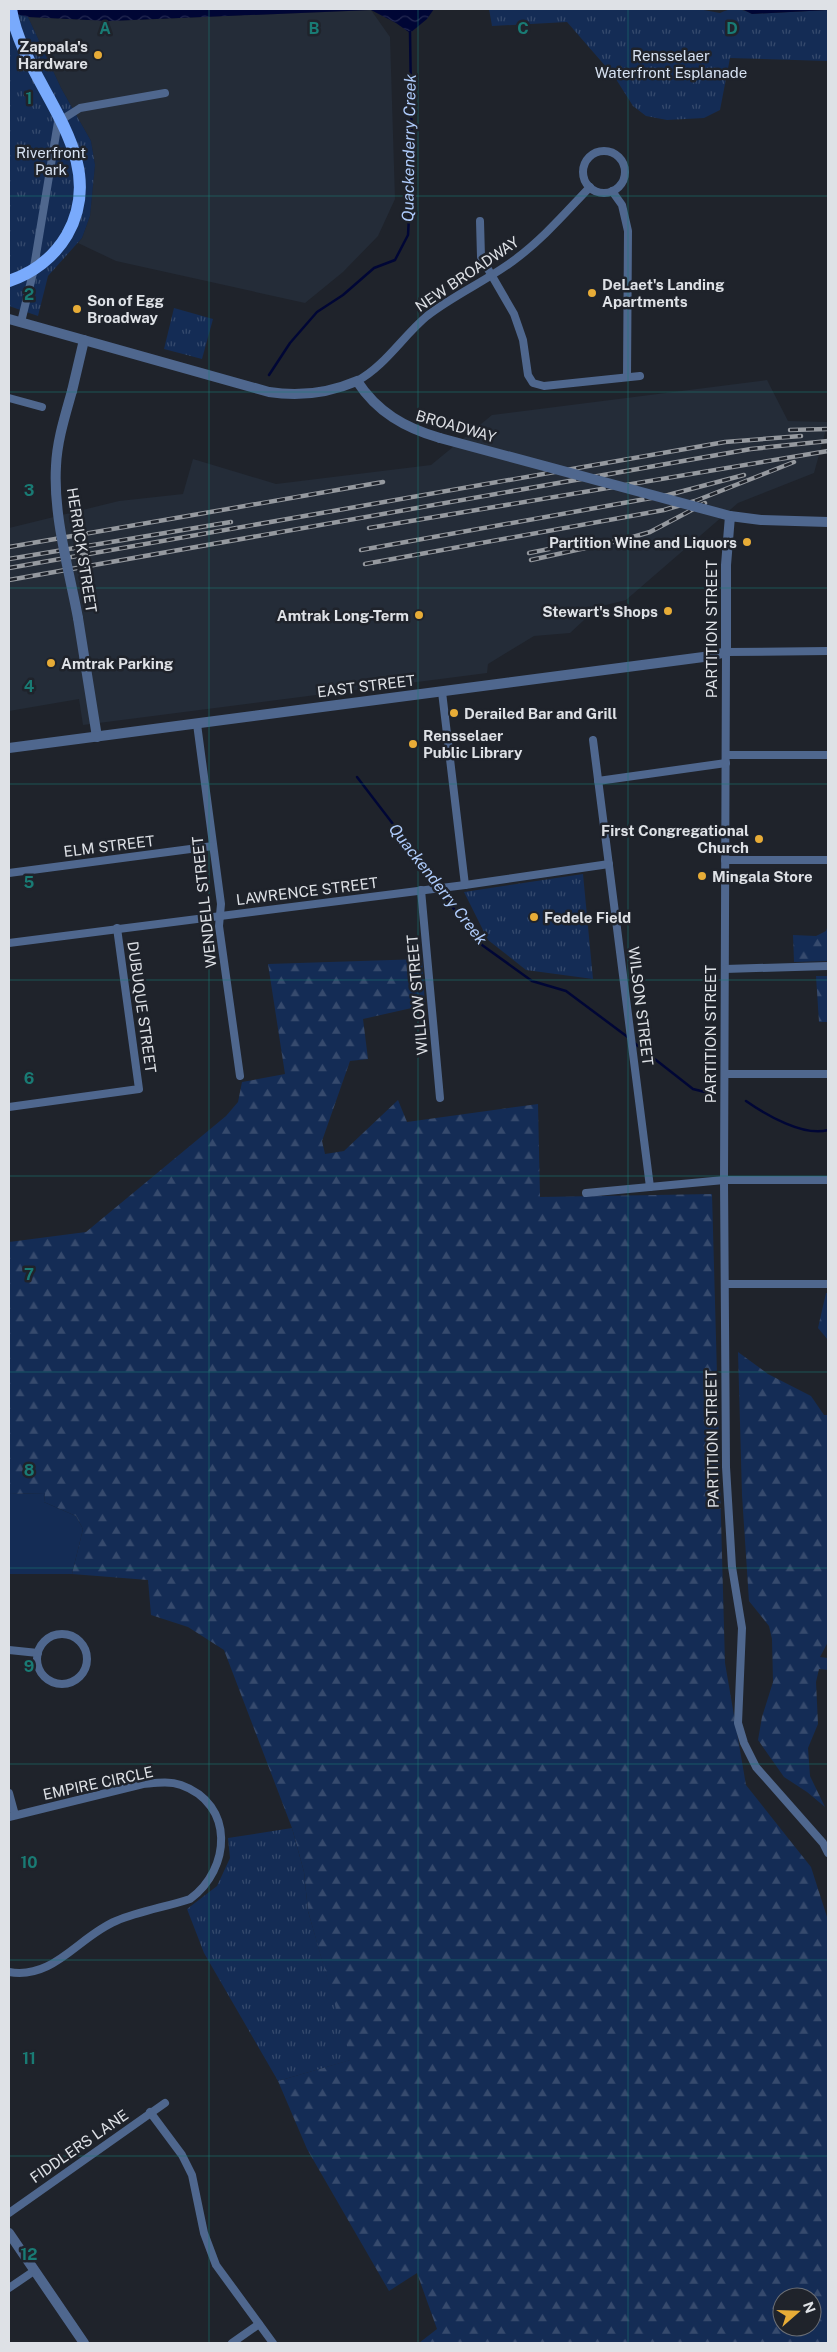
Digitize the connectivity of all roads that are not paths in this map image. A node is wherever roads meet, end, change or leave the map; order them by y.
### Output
1 (11, 9) edge
2 (166, 93) dead end
3 (590, 187) junction
4 (612, 191) junction
5 (480, 221) dead end
6 (492, 275) junction
7 (9, 280) edge
8 (9, 319) edge
9 (21, 322) junction
10 (84, 340) junction
11 (640, 376) dead end
12 (627, 378) junction
13 (357, 381) junction
14 (9, 398) edge
15 (42, 407) dead end
16 (730, 516) junction
17 (828, 522) edge
18 (828, 651) edge
19 (726, 652) junction
20 (442, 692) junction
21 (197, 724) junction
22 (97, 737) junction
23 (593, 740) dead end
24 (9, 748) edge
25 (726, 755) junction
26 (828, 755) edge
27 (726, 763) junction
28 (598, 781) junction
29 (213, 846) junction
30 (725, 860) junction
31 (828, 860) edge
32 (609, 864) junction
33 (9, 873) edge
34 (465, 885) junction
35 (425, 890) junction
36 (220, 916) junction
37 (118, 928) junction
38 (9, 943) edge
39 (828, 966) edge
40 (725, 968) junction
41 (725, 1074) junction
42 (828, 1074) edge
43 (240, 1076) dead end
44 (440, 1098) dead end
45 (9, 1107) edge
46 (724, 1180) junction
47 (828, 1180) edge
48 (650, 1187) junction
49 (586, 1193) dead end
50 (725, 1284) junction
51 (828, 1284) edge
52 (9, 1650) edge
53 (38, 1653) junction
54 (9, 1793) edge
55 (12, 1816) edge
56 (828, 1853) edge
57 (9, 1972) edge
58 (165, 2104) dead end
59 (150, 2112) junction
60 (9, 2213) edge
61 (9, 2233) edge
62 (34, 2271) junction
63 (9, 2288) edge
64 (259, 2324) junction
65 (84, 2343) edge
66 (232, 2343) edge
67 (273, 2343) edge

1 - 7 main road, bridge
2 - 9 street
3 - 4 street
3 - 4 street
3 - 6 street, NEW BROADWAY
4 - 12 street
5 - 6 street
6 - 12 street
6 - 13 street, NEW BROADWAY
8 - 9 street
9 - 10 street
10 - 13 street
10 - 22 street, HERRICK STREET, bridge
11 - 12 street
13 - 16 street, BROADWAY, bridge
14 - 15 street
16 - 17 street, BROADWAY
16 - 19 street, PARTITION STREET
18 - 19 street
19 - 20 street, EAST STREET
19 - 25 street, PARTITION STREET
20 - 21 street, EAST STREET
20 - 34 street
21 - 22 street, EAST STREET
21 - 29 street, WENDELL STREET
22 - 24 street, EAST STREET
23 - 28 street, WILSON STREET
25 - 26 street
25 - 27 street, PARTITION STREET
27 - 28 street
27 - 30 street, PARTITION STREET
28 - 32 street, WILSON STREET
29 - 33 street, ELM STREET
29 - 36 street, WENDELL STREET
30 - 31 street
30 - 40 street, PARTITION STREET
32 - 34 street, LAWRENCE STREET
32 - 48 street, WILSON STREET
34 - 35 street, LAWRENCE STREET
35 - 36 street, LAWRENCE STREET
35 - 44 street, WILLOW STREET
36 - 37 street, LAWRENCE STREET
36 - 43 street, WENDELL STREET
37 - 38 street, LAWRENCE STREET
37 - 45 street, DUBUQUE STREET
39 - 40 street
40 - 41 street, PARTITION STREET
41 - 42 street
41 - 46 street, PARTITION STREET
46 - 47 street
46 - 48 street
46 - 50 street, PARTITION STREET
48 - 49 street
50 - 51 street
50 - 56 street, PARTITION STREET
52 - 53 street
53 - 53 street
54 - 55 street
55 - 57 street, EMPIRE CIRCLE
58 - 59 street, FIDDLERS LANE
59 - 60 street, FIDDLERS LANE
59 - 64 street
61 - 62 street
62 - 63 street
62 - 65 street
64 - 66 street
64 - 67 street

